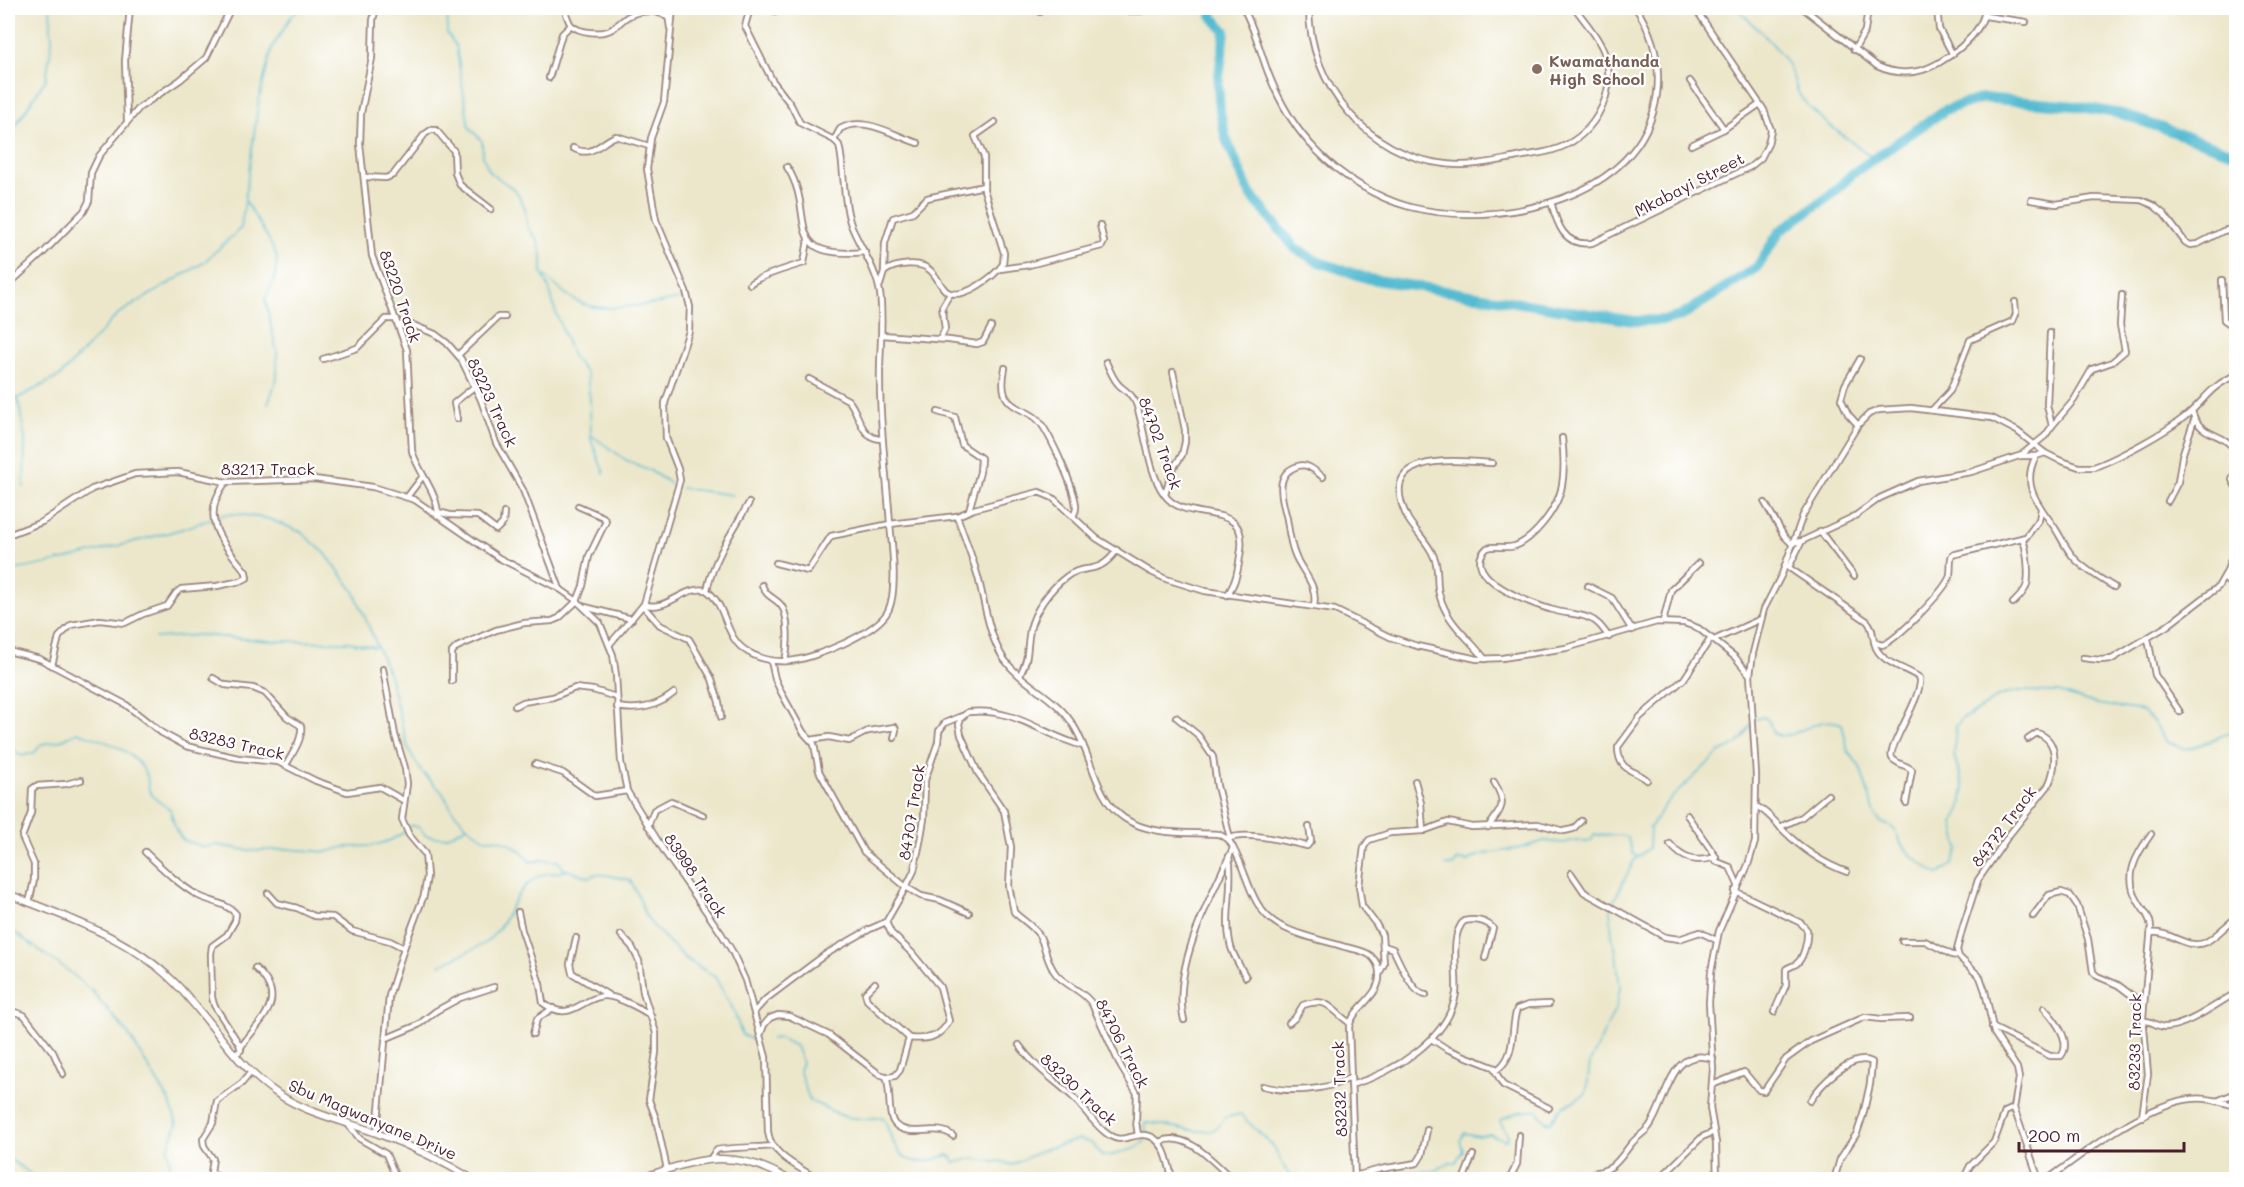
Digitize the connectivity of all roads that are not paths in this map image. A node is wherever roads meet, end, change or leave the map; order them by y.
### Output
1 (130, 8) edge
2 (231, 8) edge
3 (376, 8) edge
4 (491, 8) edge
5 (500, 8) edge
6 (564, 8) edge
7 (667, 8) edge
8 (673, 8) edge
9 (755, 8) edge
10 (769, 8) edge
11 (1145, 8) edge
12 (1243, 8) edge
13 (1309, 8) edge
14 (1575, 8) edge
15 (1636, 8) edge
16 (1695, 8) edge
17 (1803, 8) edge
18 (1868, 8) edge
19 (1937, 8) edge
20 (1985, 8) edge
21 (775, 11) dead end
22 (1130, 11) dead end
23 (1985, 16) junction
24 (667, 17) junction
25 (2026, 22) dead end
26 (570, 25) junction
27 (672, 30) junction
28 (1854, 50) junction
29 (1952, 53) junction
30 (549, 78) dead end
31 (1690, 81) dead end
32 (1760, 104) junction
33 (127, 120) junction
34 (995, 122) dead end
35 (1724, 129) junction
36 (834, 140) junction
37 (918, 143) dead end
38 (1692, 145) dead end
39 (649, 146) junction
40 (573, 148) dead end
41 (787, 167) dead end
42 (365, 177) junction
43 (984, 186) junction
44 (2031, 200) dead end
45 (1551, 202) junction
46 (491, 209) dead end
47 (1100, 225) dead end
48 (2236, 228) edge
49 (808, 240) junction
50 (865, 252) junction
51 (1000, 269) junction
52 (884, 272) junction
53 (2222, 280) dead end
54 (750, 284) dead end
55 (8, 285) edge
56 (879, 288) junction
57 (950, 294) junction
58 (2122, 296) dead end
59 (2015, 302) dead end
60 (505, 317) dead end
61 (398, 322) junction
62 (412, 325) junction
63 (991, 327) dead end
64 (2236, 328) edge
65 (2049, 333) dead end
66 (403, 334) junction
67 (882, 335) junction
68 (940, 339) junction
69 (458, 355) junction
70 (323, 359) dead end
71 (1860, 359) dead end
72 (1106, 362) dead end
73 (1005, 368) dead end
74 (1173, 372) dead end
75 (2236, 375) edge
76 (809, 379) dead end
77 (475, 386) junction
78 (1932, 410) junction
79 (2192, 411) junction
80 (938, 412) dead end
81 (457, 419) dead end
82 (2194, 420) junction
83 (1858, 425) junction
84 (2052, 426) junction
85 (1562, 438) dead end
86 (882, 439) junction
87 (2036, 445) junction
88 (2236, 451) edge
89 (2046, 453) junction
90 (2019, 456) junction
91 (2036, 456) junction
92 (1492, 462) dead end
93 (2236, 470) edge
94 (423, 476) junction
95 (1323, 477) dead end
96 (226, 482) junction
97 (2236, 486) edge
98 (1165, 495) junction
99 (407, 497) junction
100 (2168, 501) dead end
101 (749, 503) dead end
102 (1766, 503) dead end
103 (578, 506) dead end
104 (2041, 509) junction
105 (969, 510) junction
106 (504, 513) dead end
107 (438, 514) junction
108 (957, 516) junction
109 (1073, 516) junction
110 (890, 524) junction
111 (1820, 531) junction
112 (8, 535) edge
113 (2022, 538) junction
114 (1802, 541) junction
115 (1791, 543) junction
116 (2236, 546) edge
117 (1117, 550) junction
118 (776, 563) dead end
119 (1699, 563) dead end
120 (1787, 566) junction
121 (1854, 576) dead end
122 (2224, 578) junction
123 (762, 585) dead end
124 (1588, 586) dead end
125 (2114, 587) dead end
126 (560, 589) junction
127 (2236, 589) edge
128 (707, 590) junction
129 (1227, 595) junction
130 (577, 601) junction
131 (2013, 603) dead end
132 (644, 605) junction
133 (583, 606) junction
134 (1314, 606) junction
135 (632, 619) junction
136 (1761, 619) junction
137 (1663, 622) junction
138 (1632, 630) junction
139 (1609, 637) junction
140 (1712, 639) junction
141 (2148, 639) junction
142 (1874, 642) junction
143 (609, 645) junction
144 (8, 651) edge
145 (2083, 658) dead end
146 (1485, 659) junction
147 (771, 661) junction
148 (785, 661) junction
149 (52, 665) junction
150 (383, 669) dead end
151 (1020, 675) junction
152 (1750, 675) junction
153 (213, 678) dead end
154 (452, 681) dead end
155 (674, 693) dead end
156 (616, 697) junction
157 (515, 706) dead end
158 (617, 707) junction
159 (2180, 712) dead end
160 (721, 717) dead end
161 (962, 717) junction
162 (1176, 717) dead end
163 (894, 738) dead end
164 (2028, 739) dead end
165 (811, 740) junction
166 (1083, 746) junction
167 (535, 764) dead end
168 (286, 765) junction
169 (81, 780) dead end
170 (1647, 780) dead end
171 (1414, 781) dead end
172 (1494, 782) dead end
173 (627, 791) junction
174 (1828, 795) dead end
175 (403, 800) junction
176 (1906, 803) dead end
177 (1756, 806) junction
178 (703, 815) dead end
179 (1687, 815) dead end
180 (1581, 821) dead end
181 (648, 826) junction
182 (1309, 827) dead end
183 (1488, 827) junction
184 (1780, 827) junction
185 (1423, 831) junction
186 (2151, 834) dead end
187 (1229, 838) junction
188 (1670, 844) dead end
189 (1233, 848) junction
190 (145, 852) dead end
191 (1229, 857) junction
192 (1716, 857) junction
193 (1847, 872) dead end
194 (1571, 873) dead end
195 (1738, 885) junction
196 (906, 887) junction
197 (1735, 891) junction
198 (268, 893) dead end
199 (8, 894) edge
200 (29, 903) junction
201 (518, 912) dead end
202 (969, 913) dead end
203 (2033, 916) dead end
204 (2236, 918) edge
205 (886, 922) junction
206 (2151, 933) junction
207 (621, 935) dead end
208 (576, 938) dead end
209 (1716, 940) junction
210 (1902, 941) dead end
211 (1384, 946) junction
212 (404, 948) junction
213 (1958, 956) junction
214 (1485, 958) dead end
215 (255, 968) dead end
216 (1379, 974) junction
217 (1246, 977) dead end
218 (875, 983) dead end
219 (494, 987) dead end
220 (2236, 993) edge
221 (608, 995) junction
222 (1426, 995) dead end
223 (1549, 1004) dead end
224 (553, 1008) junction
225 (2044, 1008) dead end
226 (8, 1010) edge
227 (755, 1011) junction
228 (1774, 1012) dead end
229 (651, 1016) junction
230 (1910, 1018) dead end
231 (2143, 1019) junction
232 (1184, 1020) dead end
233 (1289, 1023) dead end
234 (1350, 1023) junction
235 (1992, 1027) junction
236 (761, 1033) junction
237 (533, 1034) dead end
238 (387, 1038) junction
239 (909, 1038) junction
240 (1433, 1040) junction
241 (1019, 1045) dead end
242 (241, 1047) junction
243 (236, 1054) junction
244 (1713, 1059) junction
245 (1494, 1069) junction
246 (251, 1072) junction
247 (63, 1074) dead end
248 (886, 1076) junction
249 (1350, 1078) junction
250 (1712, 1084) junction
251 (1351, 1085) junction
252 (1263, 1086) dead end
253 (2236, 1094) edge
254 (1810, 1101) dead end
255 (2217, 1101) junction
256 (2236, 1106) edge
257 (1550, 1108) dead end
258 (2014, 1108) junction
259 (2142, 1117) junction
260 (347, 1123) junction
261 (1428, 1130) dead end
262 (1714, 1132) junction
263 (377, 1133) junction
264 (1138, 1135) junction
265 (1519, 1135) dead end
266 (953, 1136) dead end
267 (1159, 1142) junction
268 (775, 1149) junction
269 (1473, 1155) dead end
270 (711, 1158) junction
271 (667, 1169) junction
272 (652, 1177) edge
273 (1355, 1178) edge
274 (224, 1179) edge
275 (397, 1179) edge
276 (474, 1179) edge
277 (636, 1179) edge
278 (789, 1179) edge
279 (819, 1179) edge
280 (1172, 1179) edge
281 (1233, 1179) edge
282 (1463, 1179) edge
283 (1509, 1179) edge
284 (1582, 1179) edge
285 (1658, 1179) edge
286 (1717, 1179) edge
287 (1834, 1179) edge
288 (1963, 1179) edge
289 (2039, 1179) edge
290 (2047, 1179) edge

1 - 33 street
2 - 33 street
3 - 42 street, 83220 Track
4 - 5 street
6 - 26 street
7 - 24 street
8 - 27 street
9 - 36 street
10 - 21 street
11 - 22 street
12 - 45 street
13 - 14 street
15 - 45 street
16 - 32 street, Mkabayi Street
17 - 28 street
18 - 28 street
19 - 29 street
20 - 23 street
23 - 25 street
23 - 29 street
24 - 26 street
24 - 27 street
26 - 30 street
27 - 39 street
28 - 29 street
31 - 35 street
32 - 35 street
32 - 45 street, Mkabayi Street
33 - 55 street
34 - 43 street
35 - 38 street
36 - 37 street
36 - 50 street
39 - 40 street
39 - 132 street
41 - 49 street
42 - 46 street
42 - 61 street, 83220 Track
43 - 51 street
43 - 52 street
44 - 48 street
47 - 51 street
49 - 50 street
49 - 54 street
50 - 56 street
51 - 57 street
52 - 56 street
52 - 57 street
53 - 64 street
56 - 67 street
57 - 68 street
58 - 84 street
59 - 78 street
60 - 69 street
61 - 62 street, 83223 Track
61 - 66 street, 83220 Track
61 - 70 street
62 - 66 street
62 - 69 street, 83223 Track
63 - 68 street
65 - 84 street
66 - 94 street, 83220 Track
67 - 68 street
67 - 86 street
69 - 77 street, 83223 Track
71 - 83 street
72 - 98 street, 84702 Track
73 - 109 street
74 - 98 street
75 - 79 street
76 - 86 street
77 - 81 street
77 - 126 street, 83223 Track
78 - 83 street
78 - 87 street
79 - 82 street
79 - 89 street
80 - 105 street
82 - 88 street
82 - 100 street
83 - 115 street
84 - 87 street
85 - 139 street
86 - 110 street
87 - 89 street
87 - 90 street
89 - 91 street
90 - 91 street
90 - 111 street
91 - 104 street
92 - 146 street
93 - 97 street
94 - 99 street
94 - 107 street, 83220 Track
95 - 134 street
96 - 99 street, 83217 Track
96 - 112 street, 83217 Track
96 - 149 street
98 - 129 street, 84702 Track
99 - 107 street, 83217 Track
101 - 128 street
102 - 115 street
103 - 130 street
104 - 113 street
104 - 125 street
105 - 108 street
105 - 109 street
106 - 107 street
107 - 126 street, 83217 Track
108 - 110 street
108 - 151 street
109 - 117 street
110 - 118 street
110 - 148 street
111 - 114 street
111 - 121 street
113 - 131 street
113 - 142 street
114 - 115 street
114 - 120 street
115 - 120 street
116 - 122 street
117 - 129 street
117 - 151 street
119 - 137 street
120 - 136 street
120 - 142 street
122 - 127 street
122 - 141 street
123 - 148 street
124 - 138 street
126 - 130 street, 83217 Track
128 - 132 street
128 - 147 street
129 - 134 street
130 - 133 street, 83217 Track
130 - 154 street
132 - 135 street
132 - 160 street
133 - 135 street, 83217 Track
133 - 143 street, 83217 Track
134 - 146 street
135 - 143 street
136 - 140 street
136 - 152 street
137 - 138 street
137 - 140 street
138 - 139 street
139 - 146 street
140 - 152 street
140 - 170 street
141 - 145 street
141 - 159 street
142 - 176 street
143 - 156 street, 83998 Track
144 - 149 street, 83283 Track
147 - 148 street
147 - 165 street
149 - 168 street, 83283 Track
150 - 175 street
151 - 166 street
152 - 177 street
153 - 168 street
155 - 158 street
156 - 157 street
156 - 158 street, 83998 Track
158 - 173 street, 83998 Track
161 - 166 street, 84707 Track
161 - 196 street, 84707 Track
161 - 264 street, 84706 Track
162 - 187 street
163 - 165 street
164 - 213 street, 84772 Track
165 - 196 street
166 - 187 street
167 - 173 street
168 - 175 street, 83283 Track
169 - 200 street
171 - 185 street
172 - 183 street
173 - 181 street, 83998 Track
174 - 184 street
175 - 212 street
177 - 184 street
177 - 195 street
178 - 181 street
179 - 192 street
180 - 183 street
181 - 227 street, 83998 Track
182 - 187 street
183 - 185 street
184 - 193 street
185 - 211 street
186 - 206 street, 83233 Track
187 - 189 street
188 - 192 street
189 - 191 street
189 - 216 street
190 - 242 street
191 - 217 street
191 - 232 street
192 - 195 street
194 - 209 street
195 - 197 street
196 - 202 street
196 - 205 street, 84707 Track
197 - 209 street
197 - 228 street
198 - 212 street
199 - 200 main road, Sbu Magwanyane Drive
200 - 243 main road, Sbu Magwanyane Drive
201 - 224 street
203 - 231 street
204 - 206 street
205 - 227 street
205 - 239 street
206 - 231 street, 83233 Track
207 - 229 street
208 - 221 street
209 - 244 street
210 - 213 street
211 - 216 street, 83232 Track
211 - 222 street
212 - 238 street
213 - 235 street
214 - 240 street
215 - 242 street
216 - 234 street, 83232 Track
218 - 239 street
219 - 238 street
220 - 231 street
221 - 224 street
221 - 229 street
223 - 245 street
224 - 237 street
225 - 235 street
226 - 247 street
227 - 236 street, 83998 Track
229 - 271 street
230 - 250 street
231 - 259 street, 83233 Track
233 - 234 street
234 - 249 street, 83232 Track
235 - 258 street
236 - 248 street
236 - 268 street, 83998 Track
238 - 263 street
239 - 248 street
240 - 245 street
240 - 251 street
241 - 264 street, 83230 Track
242 - 243 street
243 - 246 main road, Sbu Magwanyane Drive
244 - 250 street
244 - 284 street
245 - 257 street
246 - 260 main road, Sbu Magwanyane Drive
246 - 274 street
248 - 266 street
249 - 251 street, 83232 Track
249 - 252 street
250 - 262 street
251 - 273 street, 83232 Track
253 - 255 street
254 - 287 street
255 - 256 street
255 - 259 street
258 - 288 street
258 - 289 street
259 - 290 street
260 - 263 main road, Sbu Magwanyane Drive
260 - 275 street
261 - 273 street
262 - 285 street
262 - 286 street
263 - 276 main road, Sbu Magwanyane Drive
264 - 267 street, 83230 Track
265 - 283 street
267 - 280 street
267 - 281 street, 83230 Track
268 - 270 street
268 - 279 street
269 - 282 street
270 - 271 main road
270 - 278 main road
271 - 272 main road
272 - 277 main road

